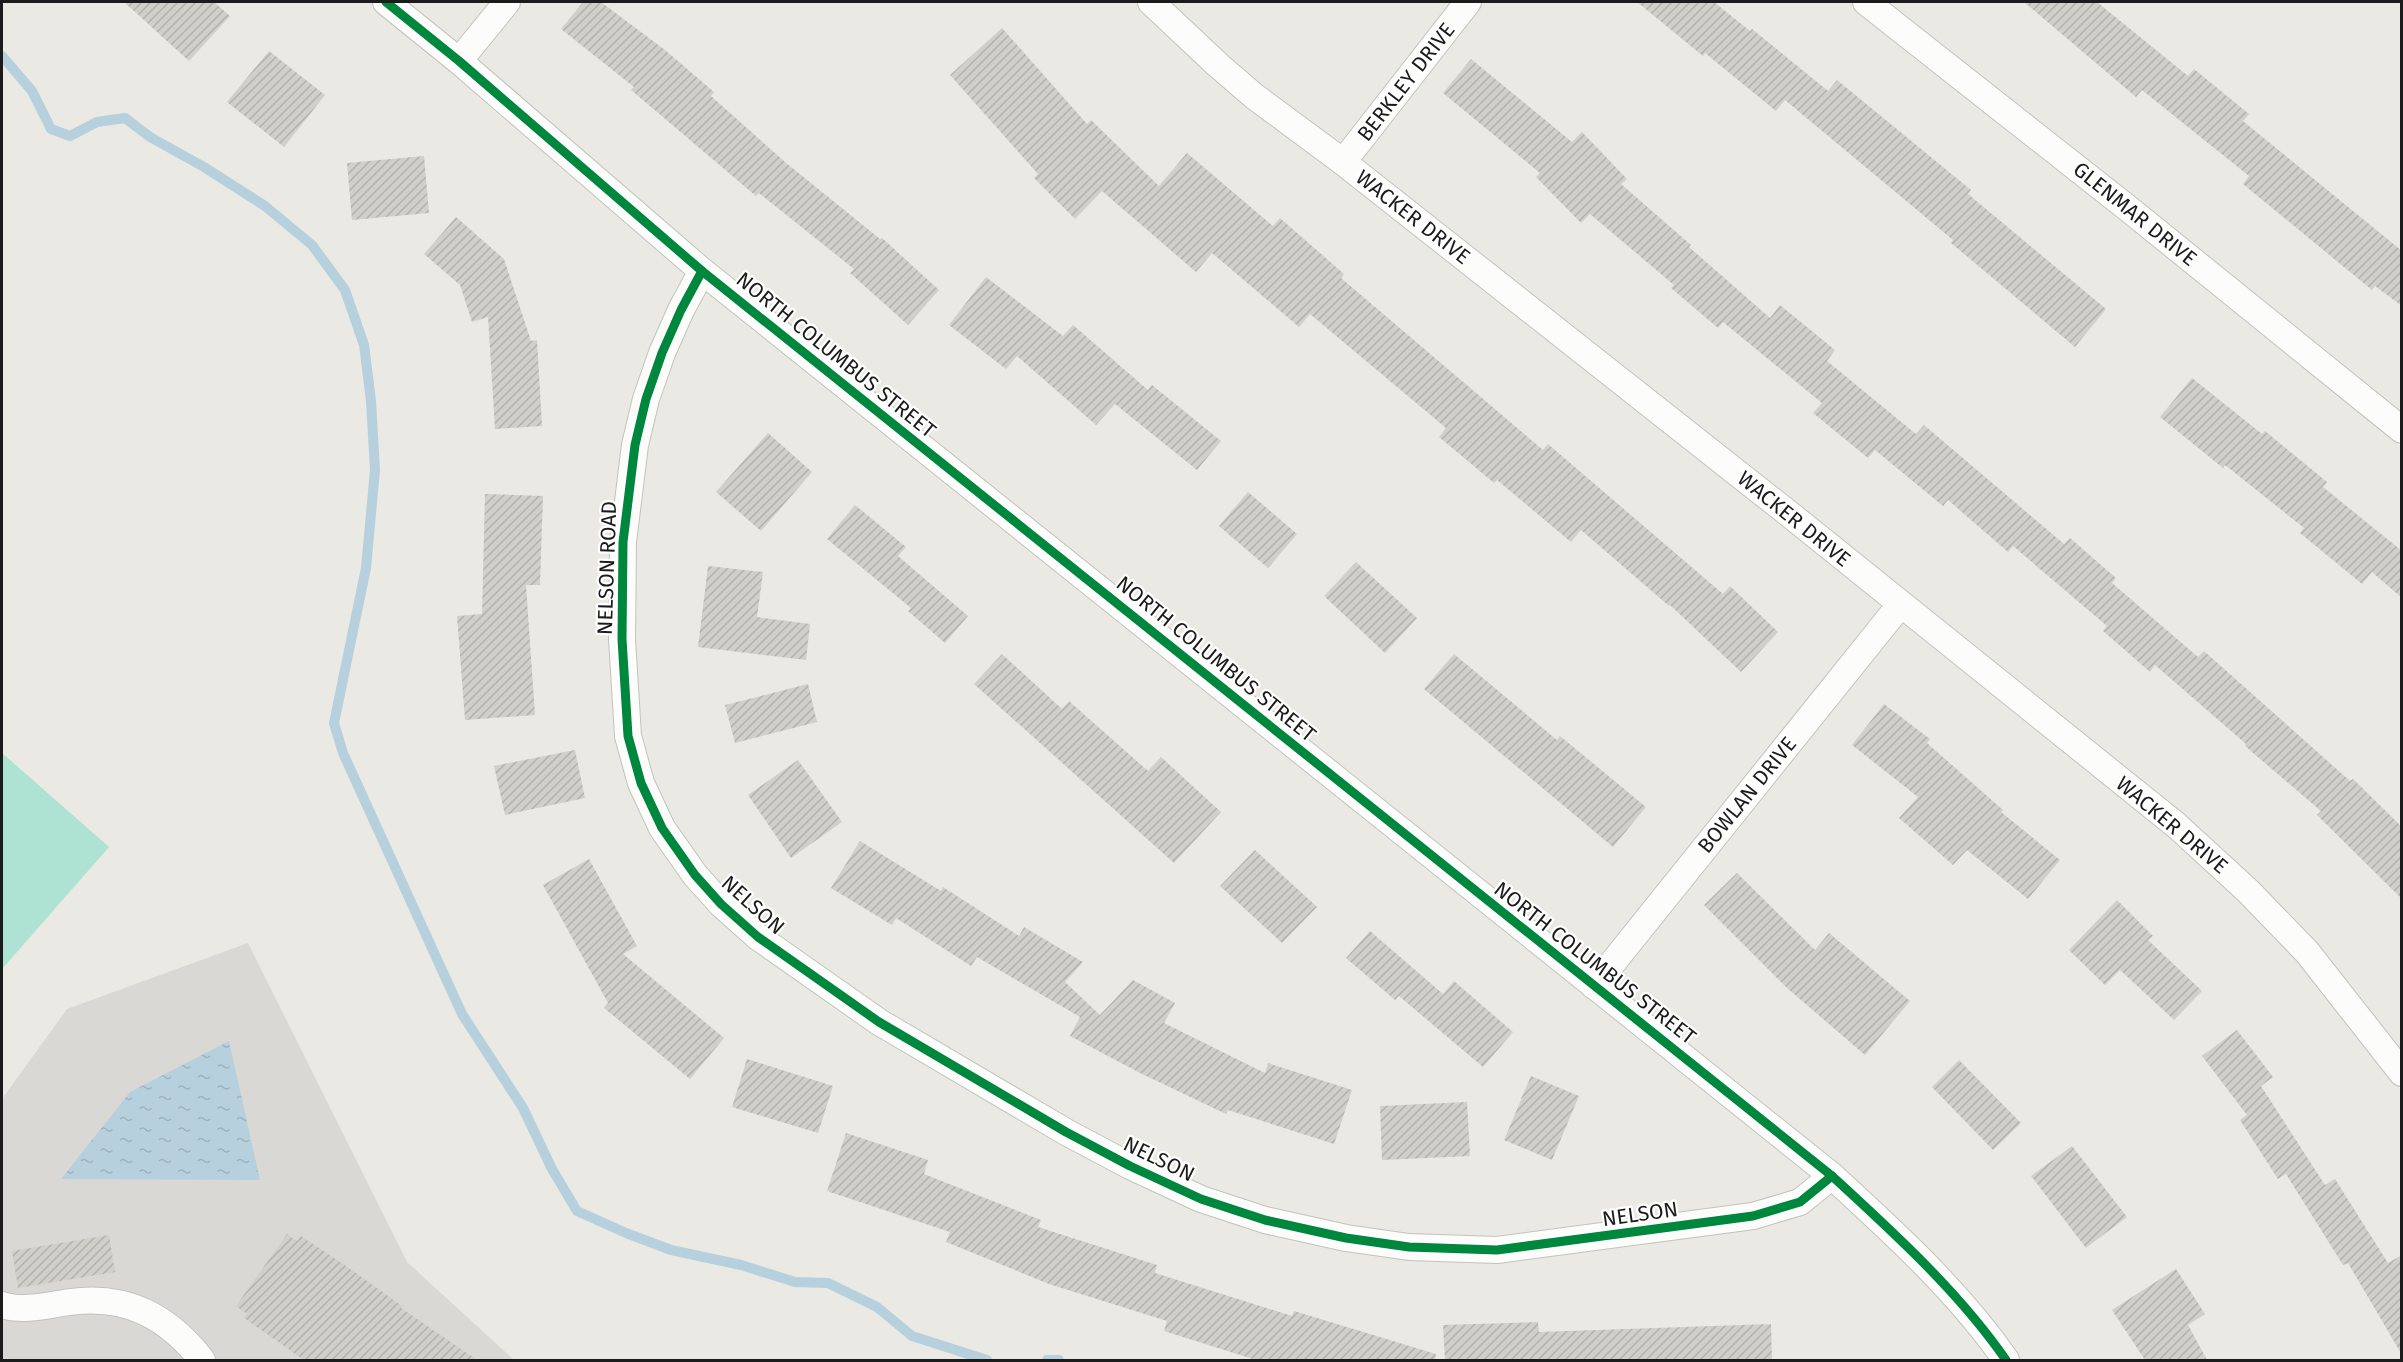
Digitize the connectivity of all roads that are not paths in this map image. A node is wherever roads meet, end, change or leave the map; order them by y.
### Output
1 (386, 2) edge
2 (507, 2) edge
3 (1151, 2) edge
4 (1468, 2) edge
5 (1866, 2) edge
6 (459, 61) junction
7 (1343, 162) junction
8 (702, 271) junction
9 (2402, 430) edge
10 (1900, 605) junction
11 (628, 736) joint
12 (1594, 986) junction
13 (2402, 1073) edge
14 (1832, 1176) junction
15 (2, 1305) edge
16 (202, 1360) edge
17 (2006, 1360) edge

1 - 6 street, NORTH COLUMBUS STREET
2 - 6 street
3 - 7 street, WACKER DRIVE
4 - 7 street, BERKLEY DRIVE
5 - 9 street, GLENMAR DRIVE
6 - 8 street, NORTH COLUMBUS STREET
7 - 10 street, WACKER DRIVE
8 - 11 street, NELSON ROAD
8 - 12 street, NORTH COLUMBUS STREET
10 - 12 street, BOWLAN DRIVE
10 - 13 street, WACKER DRIVE
11 - 14 street, NELSON
12 - 14 street, NORTH COLUMBUS STREET
14 - 17 street, NORTH COLUMBUS STREET
15 - 16 street

